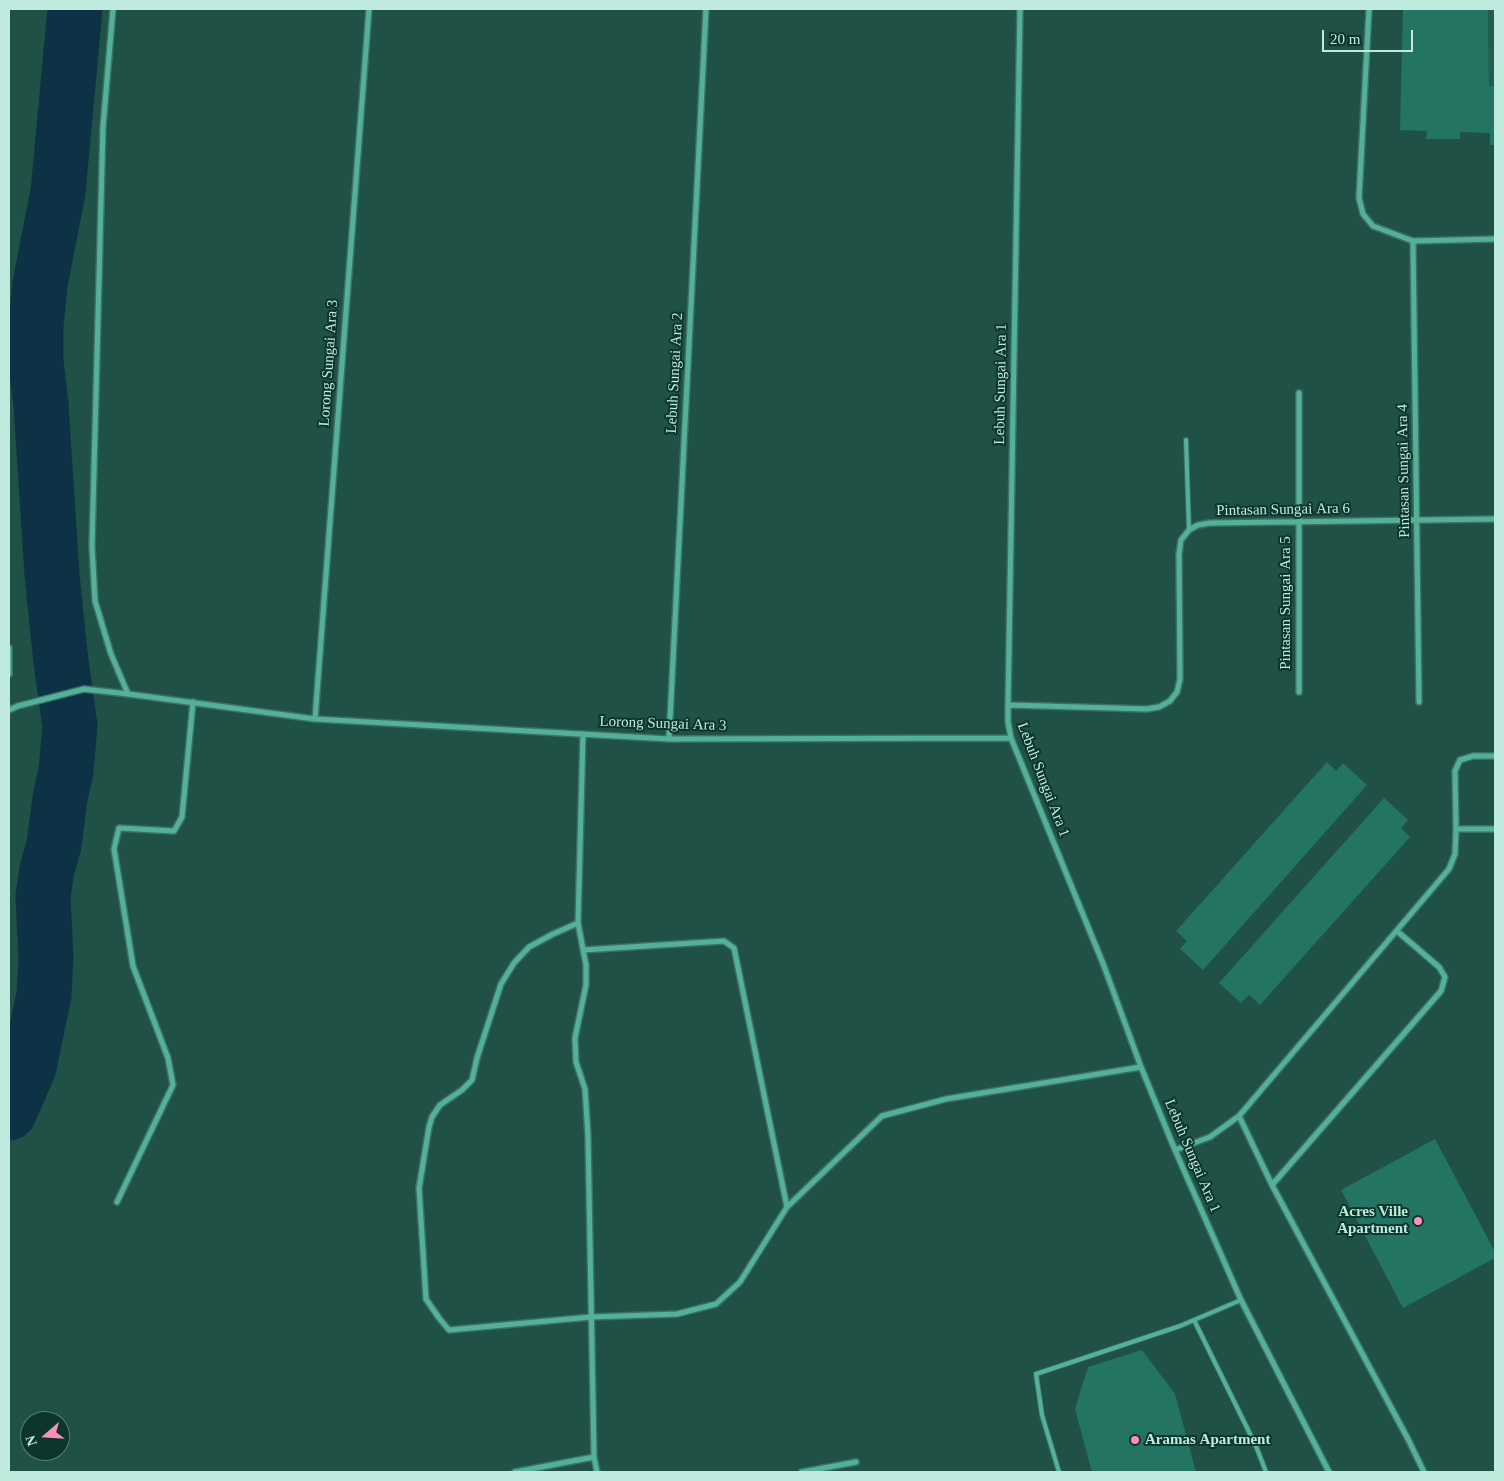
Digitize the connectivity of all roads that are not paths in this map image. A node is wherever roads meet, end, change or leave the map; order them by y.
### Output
1 (113, 9) edge
2 (369, 9) edge
3 (706, 9) edge
4 (1020, 9) edge
5 (1369, 9) edge
6 (1495, 239) edge
7 (1413, 241) junction
8 (1299, 393) dead end
9 (1186, 440) dead end
10 (1495, 519) edge
11 (1418, 520) junction
12 (1298, 523) junction
13 (1189, 530) junction
14 (9, 648) edge
15 (9, 674) edge
16 (1299, 692) dead end
17 (128, 694) junction
18 (193, 702) junction
19 (1419, 702) dead end
20 (1008, 705) junction
21 (9, 710) edge
22 (314, 719) junction
23 (583, 734) junction
24 (1011, 738) junction
25 (669, 739) junction
26 (1495, 756) edge
27 (1456, 829) junction
28 (1495, 829) edge
29 (578, 923) junction
30 (1397, 931) junction
31 (583, 950) junction
32 (1141, 1066) junction
33 (1239, 1116) junction
34 (1175, 1150) junction
35 (1272, 1185) junction
36 (117, 1202) dead end
37 (787, 1207) junction
38 (1241, 1300) junction
39 (591, 1317) junction
40 (1194, 1320) junction
41 (594, 1457) junction
42 (856, 1462) dead end
43 (515, 1472) edge
44 (597, 1472) edge
45 (802, 1472) edge
46 (1059, 1472) edge
47 (1266, 1472) edge
48 (1329, 1472) edge
49 (1424, 1472) edge

1 - 17 street
2 - 22 street, Lorong Sungai Ara 3
3 - 25 street, Lebuh Sungai Ara 2
4 - 20 street, Lebuh Sungai Ara 1
5 - 7 street
6 - 7 street
7 - 11 street, Pintasan Sungai Ara 4
8 - 12 street, Pintasan Sungai Ara 5
9 - 13 lane
10 - 11 street, Pintasan Sungai Ara 6
11 - 12 street, Pintasan Sungai Ara 6
11 - 19 street, Pintasan Sungai Ara 4
12 - 13 street, Pintasan Sungai Ara 6
12 - 16 street, Pintasan Sungai Ara 5
13 - 20 street
14 - 15 street
17 - 18 street, Lorong Sungai Ara 3
17 - 21 street, Lorong Sungai Ara 3
18 - 22 street, Lorong Sungai Ara 3
18 - 36 street
20 - 24 street, Lebuh Sungai Ara 1
22 - 23 street, Lorong Sungai Ara 3
23 - 25 street, Lorong Sungai Ara 3
23 - 29 street
24 - 25 street, Lorong Sungai Ara 3
24 - 32 street, Lebuh Sungai Ara 1
26 - 27 street
27 - 28 street
27 - 30 street
29 - 31 street
29 - 39 street
30 - 33 street
30 - 35 street
31 - 37 street
31 - 39 street
32 - 34 street, Lebuh Sungai Ara 1
32 - 37 street
33 - 34 street
33 - 35 street
34 - 38 street, Lebuh Sungai Ara 1
35 - 49 street
37 - 39 street
38 - 40 lane
38 - 48 street, Lebuh Sungai Ara 1
39 - 41 street
40 - 46 lane
40 - 47 lane
41 - 43 street
41 - 44 street
42 - 45 street

